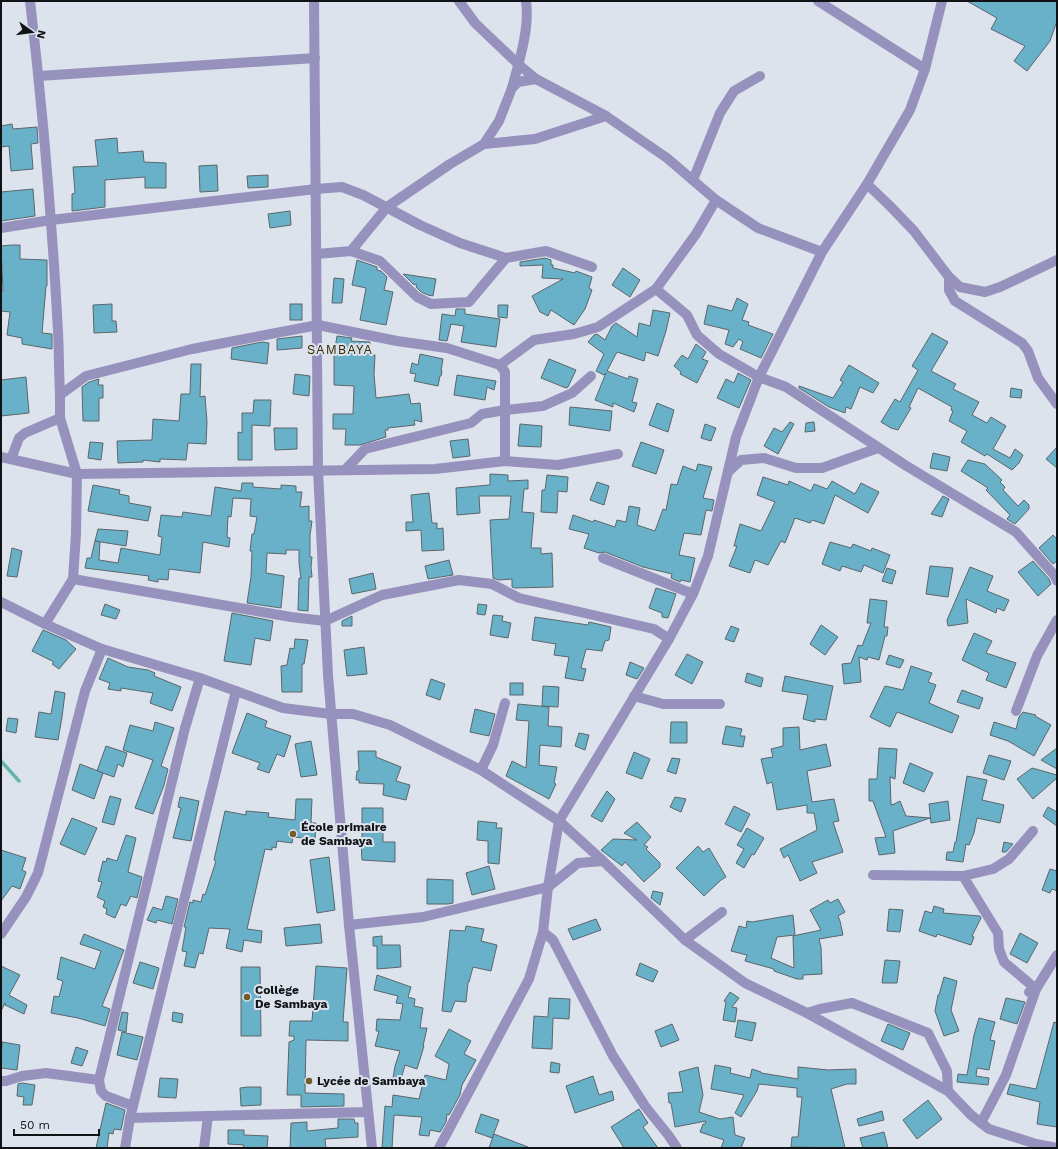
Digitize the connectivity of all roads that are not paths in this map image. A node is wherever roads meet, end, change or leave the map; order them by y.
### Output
1 (30, 1) edge
2 (314, 1) edge
3 (459, 1) edge
4 (526, 1) edge
5 (818, 1) edge
6 (942, 1) edge
7 (315, 58) junction
8 (518, 64) junction
9 (925, 69) junction
10 (39, 76) junction
11 (760, 76) dead end
12 (536, 78) junction
13 (512, 88) junction
14 (606, 116) junction
15 (484, 144) junction
16 (693, 180) junction
17 (866, 184) junction
18 (316, 189) junction
19 (716, 200) junction
20 (387, 207) junction
21 (51, 220) junction
22 (1, 228) edge
23 (351, 251) junction
24 (822, 252) junction
25 (317, 254) junction
26 (506, 258) junction
27 (1057, 260) edge
28 (592, 266) dead end
29 (949, 277) junction
30 (656, 289) junction
31 (318, 325) junction
32 (500, 365) junction
33 (591, 376) dead end
34 (759, 377) junction
35 (60, 395) junction
36 (1057, 404) edge
37 (505, 410) junction
38 (60, 418) junction
39 (878, 448) junction
40 (618, 454) dead end
41 (6, 458) edge
42 (505, 462) junction
43 (318, 470) junction
44 (345, 470) junction
45 (729, 472) junction
46 (77, 474) junction
47 (603, 558) dead end
48 (1056, 577) edge
49 (73, 579) junction
50 (693, 594) junction
51 (1, 602) edge
52 (1057, 620) edge
53 (325, 621) junction
54 (45, 624) junction
55 (669, 639) junction
56 (102, 649) junction
57 (200, 678) junction
58 (236, 691) junction
59 (634, 696) junction
60 (506, 703) dead end
61 (720, 704) dead end
62 (1016, 711) dead end
63 (331, 714) junction
64 (481, 770) junction
65 (558, 821) junction
66 (1033, 831) dead end
67 (603, 861) junction
68 (873, 875) dead end
69 (963, 876) junction
70 (548, 887) junction
71 (722, 912) dead end
72 (349, 925) junction
73 (543, 932) junction
74 (1, 934) edge
75 (685, 940) junction
76 (1057, 955) edge
77 (1032, 991) junction
78 (807, 1013) junction
79 (99, 1080) junction
80 (1, 1081) edge
81 (948, 1091) junction
82 (133, 1106) junction
83 (368, 1112) junction
84 (208, 1116) junction
85 (130, 1118) junction
86 (981, 1123) junction
87 (1035, 1146) edge
88 (125, 1148) edge
89 (204, 1148) edge
90 (372, 1148) edge
91 (439, 1148) edge
92 (677, 1148) edge
93 (1057, 1148) edge

1 - 10 street
2 - 7 street
3 - 8 street
4 - 8 street
5 - 9 street
6 - 9 street
7 - 10 street
7 - 18 street
8 - 12 street
8 - 13 street
9 - 17 street
10 - 21 street
11 - 16 street
12 - 13 street
12 - 14 street
13 - 15 street
14 - 15 street
14 - 16 street
15 - 20 street
16 - 19 street
17 - 24 street
17 - 29 street
18 - 20 street
18 - 21 street
18 - 25 street
19 - 24 street
19 - 30 street
20 - 23 street
20 - 26 street
21 - 22 street
21 - 35 street
23 - 25 street
23 - 26 street
24 - 34 street
25 - 31 street
26 - 28 street
27 - 29 street
29 - 36 street
30 - 32 street
30 - 34 street
31 - 32 street
31 - 35 street
31 - 43 street
32 - 37 street
33 - 37 street
34 - 39 street
34 - 45 street
35 - 38 street
37 - 42 street
37 - 44 street
38 - 41 street
38 - 46 street
39 - 45 street
39 - 48 street
40 - 42 street
41 - 46 street
42 - 44 street
43 - 44 street
43 - 46 street
43 - 53 street
45 - 50 street
46 - 49 street
47 - 50 street
49 - 53 street
49 - 54 street
50 - 55 street
51 - 54 street
52 - 62 street
53 - 55 street
53 - 63 street
54 - 56 street
55 - 59 street
56 - 57 street
56 - 74 street
57 - 58 street
57 - 79 street
58 - 63 street
58 - 82 street
59 - 61 street
59 - 65 street
60 - 64 street
63 - 64 street
63 - 72 street
64 - 65 street
65 - 67 street
65 - 70 street
66 - 69 street
67 - 70 street
67 - 75 street
68 - 69 street
69 - 77 street
70 - 72 street
70 - 73 street
71 - 75 street
72 - 83 street
73 - 91 street
73 - 92 street
75 - 78 street
76 - 77 street
77 - 86 street
78 - 81 street
78 - 81 street
79 - 80 street
79 - 82 street
81 - 86 street
82 - 85 street
83 - 84 street
83 - 90 street
84 - 85 street
84 - 89 street
85 - 88 street
86 - 87 street
87 - 93 street

